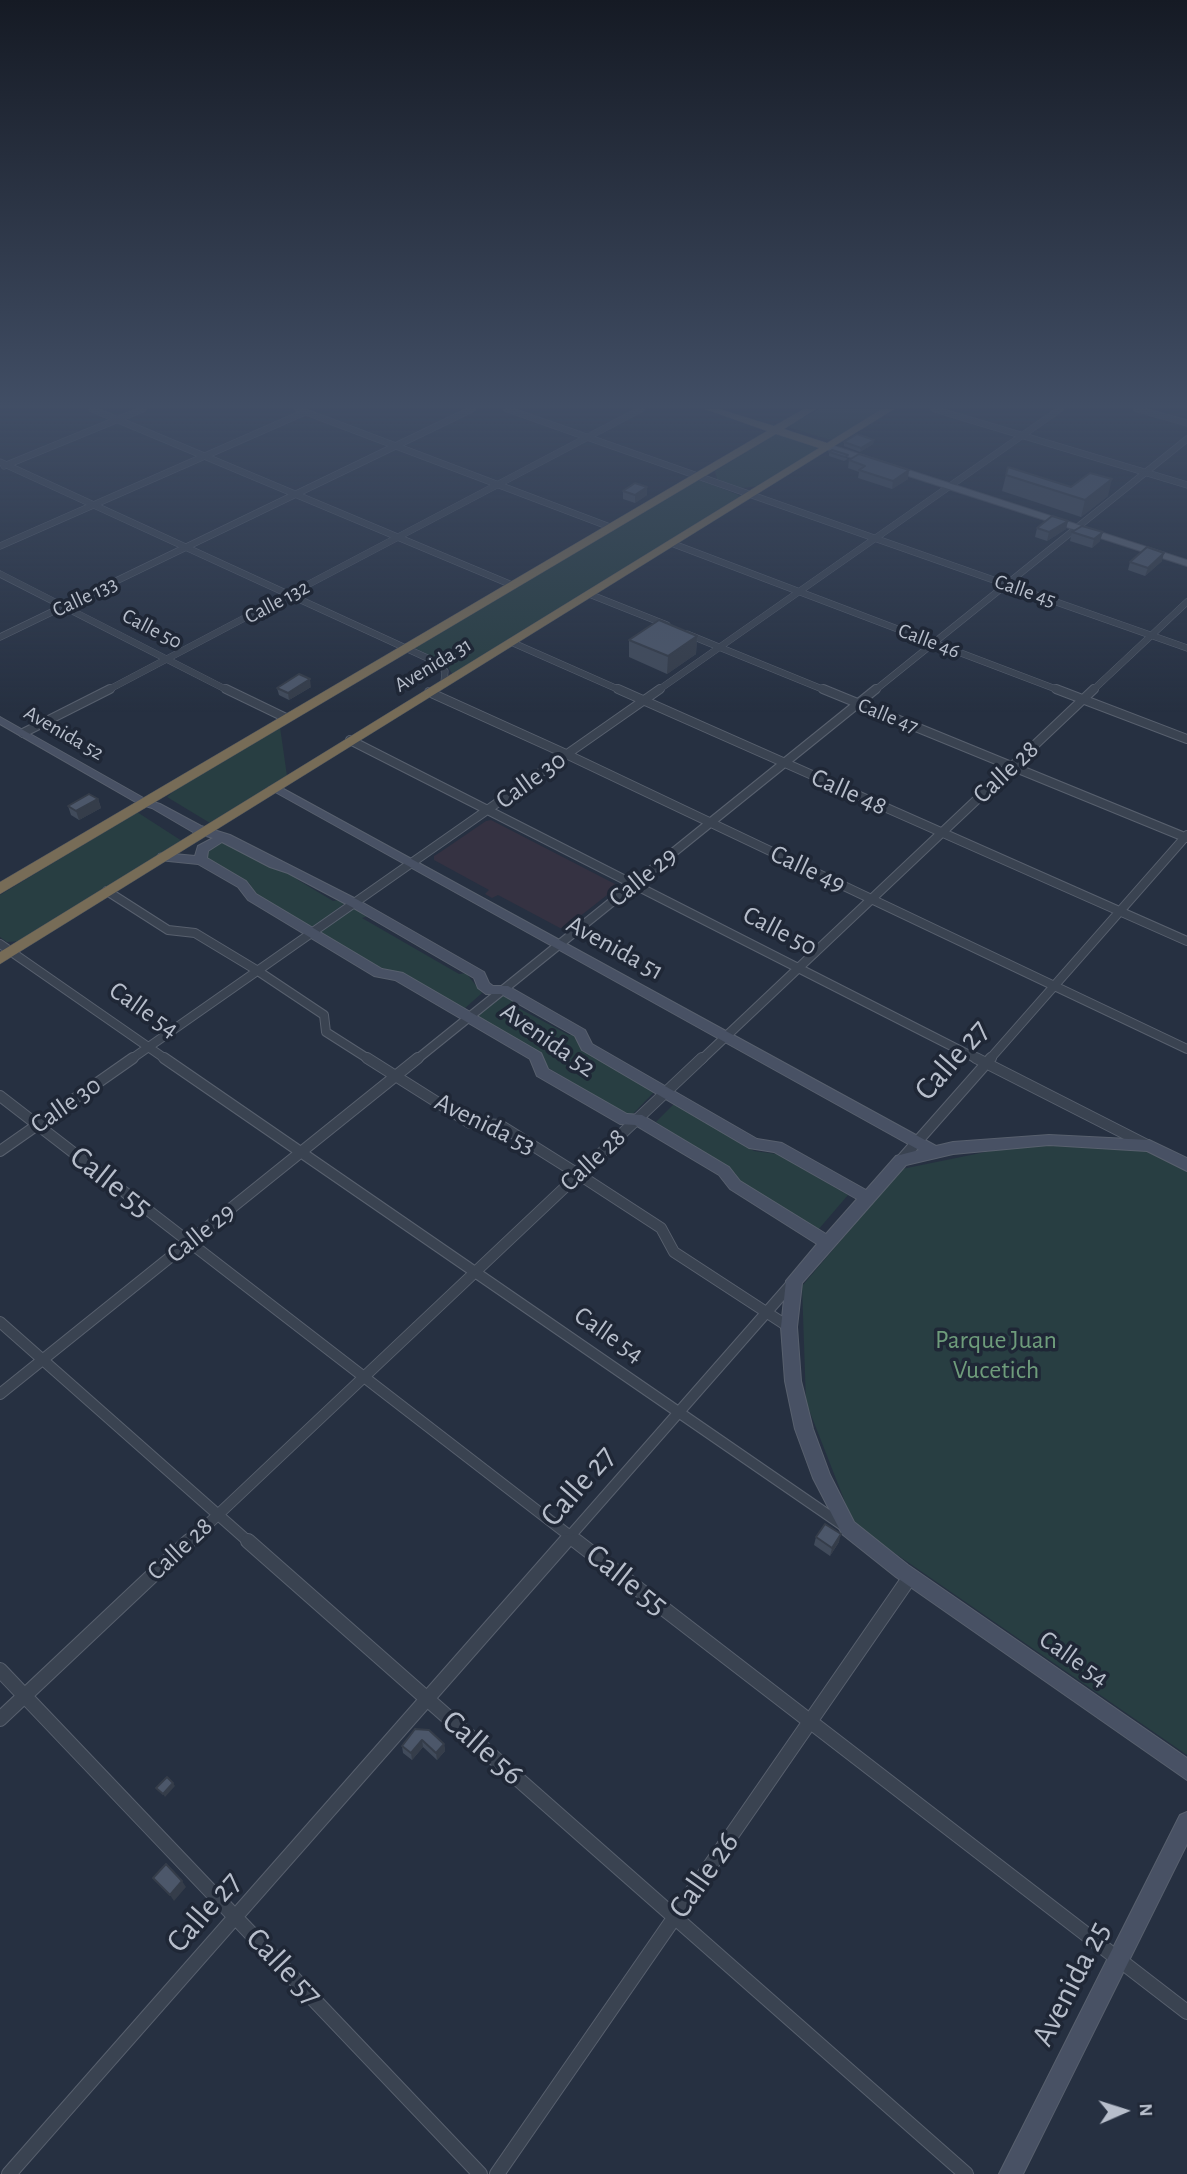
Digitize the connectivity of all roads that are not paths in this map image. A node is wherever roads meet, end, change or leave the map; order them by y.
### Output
1 (80, 510) edge
2 (104, 510) edge
3 (266, 510) edge
4 (335, 510) edge
5 (449, 510) edge
6 (565, 510) edge
7 (638, 510) edge
8 (724, 510) edge
9 (794, 510) edge
10 (914, 510) edge
11 (1032, 510) edge
12 (1098, 510) edge
13 (1079, 526) junction
14 (610, 527) junction
15 (399, 537) junction
16 (875, 538) junction
17 (671, 543) junction
18 (0, 546) edge
19 (187, 549) junction
20 (1187, 561) edge
21 (0, 574) edge
22 (1007, 584) junction
23 (512, 585) junction
24 (799, 592) junction
25 (589, 594) junction
26 (288, 596) junction
27 (1187, 603) edge
28 (64, 608) junction
29 (1151, 635) junction
30 (0, 637) edge
31 (511, 642) junction
32 (934, 643) junction
33 (720, 647) junction
34 (406, 648) junction
35 (1187, 648) edge
36 (166, 661) junction
37 (444, 683) junction
38 (429, 692) junction
39 (1083, 699) junction
40 (643, 701) junction
41 (859, 704) junction
42 (286, 718) junction
43 (0, 720) edge
44 (23, 733) junction
45 (1187, 739) edge
46 (350, 740) junction
47 (566, 754) junction
48 (785, 763) junction
49 (1012, 766) junction
50 (274, 788) junction
51 (143, 802) junction
52 (489, 811) junction
53 (226, 817) junction
54 (710, 823) junction
55 (942, 833) junction
56 (197, 835) junction
57 (1186, 836) edge
58 (226, 838) junction
59 (163, 857) junction
60 (201, 860) junction
61 (411, 863) junction
62 (634, 884) junction
63 (0, 889) edge
64 (107, 891) junction
65 (872, 899) junction
66 (354, 903) junction
67 (1119, 912) junction
68 (312, 933) junction
69 (1187, 942) edge
70 (559, 945) junction
71 (4, 952) edge
72 (798, 968) junction
73 (258, 971) junction
74 (1054, 986) junction
75 (503, 989) junction
76 (470, 1016) junction
77 (725, 1036) junction
78 (150, 1046) junction
79 (1187, 1049) edge
80 (987, 1062) junction
81 (395, 1076) junction
82 (666, 1092) junction
83 (0, 1096) edge
84 (637, 1119) junction
85 (37, 1125) junction
86 (895, 1131) junction
87 (916, 1143) junction
88 (1149, 1146) junction
89 (0, 1151) edge
90 (932, 1151) junction
91 (301, 1152) junction
92 (903, 1158) junction
93 (1187, 1165) edge
94 (578, 1174) junction
95 (867, 1198) junction
96 (189, 1242) junction
97 (828, 1243) junction
98 (474, 1272) junction
99 (794, 1281) junction
100 (767, 1313) junction
101 (0, 1322) edge
102 (789, 1327) junction
103 (43, 1360) junction
104 (363, 1376) junction
105 (0, 1394) edge
106 (678, 1415) junction
107 (218, 1514) junction
108 (848, 1528) junction
109 (571, 1536) junction
110 (910, 1577) junction
111 (0, 1670) edge
112 (25, 1696) junction
113 (428, 1699) junction
114 (0, 1719) edge
115 (810, 1721) junction
116 (1187, 1770) edge
117 (1187, 1822) edge
118 (675, 1917) junction
119 (236, 1918) junction
120 (1119, 1959) junction
121 (1187, 2012) edge
122 (9, 2174) edge
123 (480, 2174) edge
124 (497, 2174) edge
125 (966, 2174) edge
126 (1011, 2174) edge

1 - 18 street
2 - 19 street
3 - 19 street, Calle 133
4 - 15 street
5 - 15 street, Calle 132
6 - 14 street
7 - 14 highway, Avenida 31
8 - 17 highway, Avenida 31
9 - 16 street, Calle 45
10 - 16 street, Calle 30
11 - 13 main road
12 - 13 street, Calle 29
13 - 20 main road
13 - 22 street, Calle 29
14 - 23 highway, Avenida 31
15 - 23 street
15 - 26 street, Calle 132
16 - 22 street, Calle 45
16 - 24 street, Calle 30
17 - 24 street, Calle 46
17 - 25 highway, Avenida 31
19 - 26 street
19 - 28 street, Calle 133
21 - 28 street, Calle 50
22 - 29 street, Calle 45
22 - 32 street, Calle 29
23 - 34 highway, Avenida 31
24 - 32 street, Calle 46
24 - 33 street, Calle 30
25 - 31 highway, Avenida 31
25 - 33 street, Calle 47
26 - 34 street
26 - 36 street, Calle 132
27 - 29 street, Calle 28
28 - 30 street, Calle 133
28 - 36 street, Calle 50
29 - 35 street, Calle 45
29 - 39 street, Calle 28
31 - 37 highway, Avenida 31
31 - 40 street, Calle 48
32 - 39 street, Calle 46
32 - 41 street, Calle 29
33 - 40 street, Calle 30
33 - 41 street, Calle 47
34 - 37 street
34 - 42 highway, Avenida 31
36 - 42 street, Calle 50
36 - 44 street, Calle 132
37 - 38 highway, Avenida 31
38 - 46 highway, Avenida 31
38 - 47 street, Calle 49
39 - 45 street, Calle 46
39 - 49 street, Calle 28
40 - 47 street, Calle 30
40 - 48 street, Calle 48
41 - 48 street, Calle 29
41 - 49 street, Calle 47
42 - 51 highway, Avenida 31
43 - 44 street, Avenida 52
44 - 51 street, Avenida 52
46 - 50 highway, Avenida 31
46 - 52 street, Calle 50
47 - 52 street, Calle 30
47 - 54 street, Calle 49
48 - 54 street, Calle 29
48 - 55 street, Calle 48
49 - 55 street, Calle 28
49 - 57 street, Calle 47
50 - 53 highway, Avenida 31
50 - 61 street, Avenida 51
51 - 56 street, Avenida 52
51 - 63 highway, Avenida 31
52 - 61 street, Calle 30
52 - 62 street, Calle 50
53 - 56 highway, Avenida 31
53 - 58 street
54 - 62 street, Calle 29
54 - 65 street, Calle 49
55 - 65 street, Calle 28
55 - 67 street, Calle 48
56 - 58 street, Avenida 52
56 - 59 highway, Avenida 31
56 - 60 street, Avenida 52
57 - 67 street, Calle 27
58 - 60 street
58 - 66 street, Avenida 52
59 - 60 street, Avenida 52
59 - 64 highway, Avenida 31
60 - 68 street, Avenida 52
61 - 66 street, Calle 30
61 - 70 street, Avenida 51
62 - 70 street, Calle 29
62 - 72 street, Calle 50
64 - 71 highway, Avenida 31
64 - 73 street, Avenida 53
65 - 72 street, Calle 28
65 - 74 street, Calle 49
66 - 68 street, Calle 30
66 - 75 street, Avenida 52
67 - 69 street, Calle 48
67 - 74 street, Calle 27
68 - 73 street, Calle 30
68 - 76 street, Avenida 52
70 - 75 street, Calle 29
70 - 77 street, Avenida 51
71 - 78 street, Calle 54
72 - 77 street, Calle 28
72 - 80 street, Calle 50
73 - 78 street, Calle 30
73 - 81 street, Avenida 53
74 - 79 street, Calle 49
74 - 80 street, Calle 27
75 - 76 street, Calle 29
75 - 82 street, Avenida 52
76 - 81 street, Calle 29
76 - 84 street, Avenida 52
77 - 82 street, Calle 28
77 - 86 street, Avenida 51
78 - 85 street, Calle 30
78 - 91 street, Calle 54
80 - 87 street, Calle 27
80 - 88 street, Calle 50
81 - 91 street, Calle 29
81 - 94 street, Avenida 53
82 - 84 street, Calle 28
82 - 95 street, Avenida 52
83 - 85 street, Calle 55
84 - 94 street, Calle 28
84 - 97 street, Avenida 52
85 - 89 street, Calle 30
85 - 96 street, Calle 55
86 - 87 street, Avenida 51
86 - 92 street
87 - 90 street, Avenida 51
87 - 92 street, Calle 27
88 - 90 street
88 - 93 street, Calle 50
90 - 92 street
91 - 96 street, Calle 29
91 - 98 street, Calle 54
92 - 95 street, Calle 27
94 - 98 street, Calle 28
94 - 100 street, Avenida 53
95 - 97 street, Calle 27
96 - 103 street, Calle 29
96 - 104 street, Calle 55
97 - 99 street, Calle 27
98 - 104 street, Calle 28
98 - 106 street, Calle 54
99 - 100 street, Calle 27
99 - 102 street
100 - 102 street, Avenida 53
100 - 106 street, Calle 27
101 - 103 street, Calle 56
102 - 108 street
103 - 105 street, Calle 29
103 - 107 street, Calle 56
104 - 107 street, Calle 28
104 - 109 street, Calle 55
106 - 108 street, Calle 54
106 - 109 street, Calle 27
107 - 112 street, Calle 28
107 - 113 street, Calle 56
108 - 110 street, Calle 54
109 - 113 street, Calle 27
109 - 115 street, Calle 55
110 - 115 street, Calle 26
110 - 116 street, Calle 54
111 - 112 street, Calle 57
112 - 114 street, Calle 28
112 - 119 street, Calle 57
113 - 118 street, Calle 56
113 - 119 street, Calle 27
115 - 118 street, Calle 26
115 - 120 street, Calle 55
117 - 120 street, Avenida 25
118 - 124 street, Calle 26
118 - 125 street, Calle 56
119 - 122 street, Calle 27
119 - 123 street, Calle 57
120 - 121 street, Calle 55
120 - 126 street, Avenida 25

